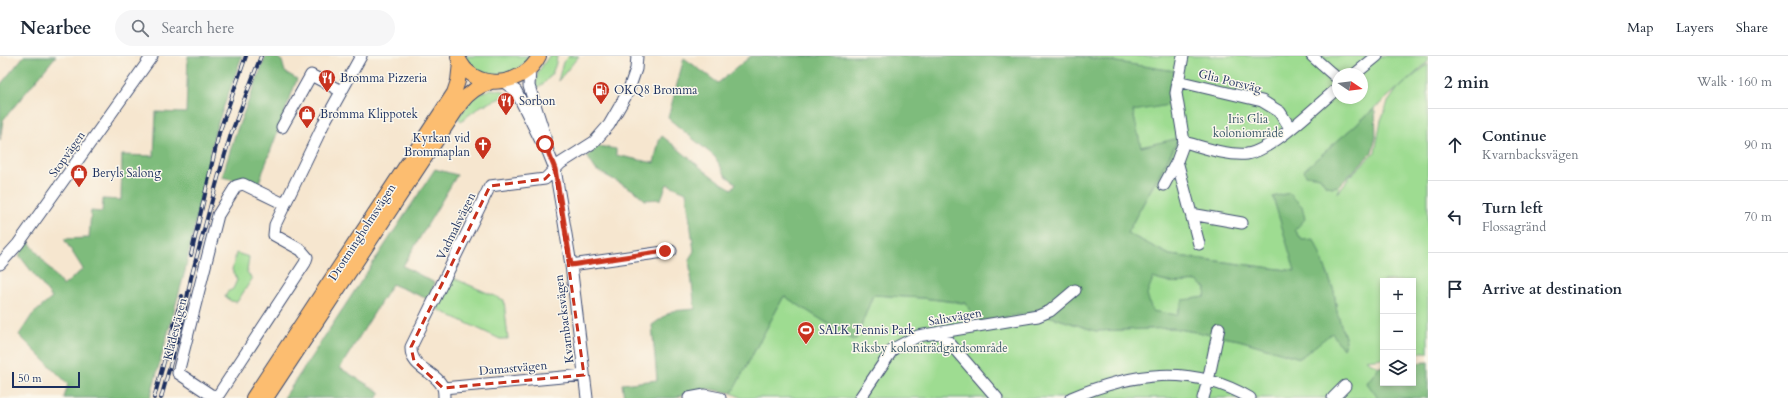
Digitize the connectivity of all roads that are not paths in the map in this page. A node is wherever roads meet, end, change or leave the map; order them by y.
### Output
1 (152, 56) edge
2 (361, 56) edge
3 (539, 56) edge
4 (637, 56) edge
5 (1183, 56) edge
6 (1312, 56) edge
7 (1377, 56) edge
8 (459, 60) edge
9 (1362, 68) edge
10 (530, 69) junction
11 (1332, 74) edge
12 (1177, 81) junction
13 (498, 82) junction
14 (342, 91) junction
15 (1332, 93) edge
16 (282, 127) dead end
17 (1290, 128) junction
18 (1184, 142) junction
19 (545, 144) junction
20 (1177, 161) junction
21 (555, 169) junction
22 (1164, 185) dead end
23 (284, 204) junction
24 (1191, 214) junction
25 (1242, 223) dead end
26 (1199, 244) dead end
27 (671, 251) dead end
28 (0, 264) edge
29 (571, 265) junction
30 (1075, 290) dead end
31 (1219, 328) dead end
32 (940, 332) junction
33 (584, 375) junction
34 (1208, 381) junction
35 (1345, 386) dead end
36 (444, 393) edge
37 (253, 398) edge
38 (266, 398) edge
39 (587, 398) edge
40 (689, 398) edge
41 (720, 398) edge
42 (860, 398) edge
43 (997, 398) edge
44 (1071, 398) edge
45 (1203, 398) edge
46 (1250, 398) edge
47 (1333, 398) edge

1 - 28 street, Stopvägen
2 - 14 street, Klädesvägen
3 - 10 main road
4 - 21 street, Vadmalsvägen
5 - 12 street
6 - 11 street
7 - 9 street
8 - 13 main road
8 - 37 main road, Drottningholmsvägen
10 - 13 main road, Drottningholmsvägen
10 - 19 street, Kvarnbacksvägen
12 - 17 street, Glia Porsväg
12 - 18 street
13 - 19 street, Kvarnbacksvägen
13 - 38 main road, Drottningholmsvägen
14 - 16 street
14 - 23 street, Klädesvägen
15 - 17 street
17 - 18 street
18 - 20 street
19 - 21 street, Kvarnbacksvägen
20 - 22 street
20 - 24 street
21 - 29 street, Kvarnbacksvägen
21 - 36 street, Vadmalsvägen
23 - 23 street, Klädesvägen
24 - 25 street
24 - 26 street
27 - 29 street
29 - 33 street, Kvarnbacksvägen
30 - 32 street, Salixvägen
31 - 34 street
32 - 42 street, Salixvägen
32 - 43 street
33 - 36 street, Damastvägen
33 - 39 street, Kvarnbacksvägen
34 - 44 street
34 - 45 street
34 - 46 street
35 - 47 street
40 - 41 street

